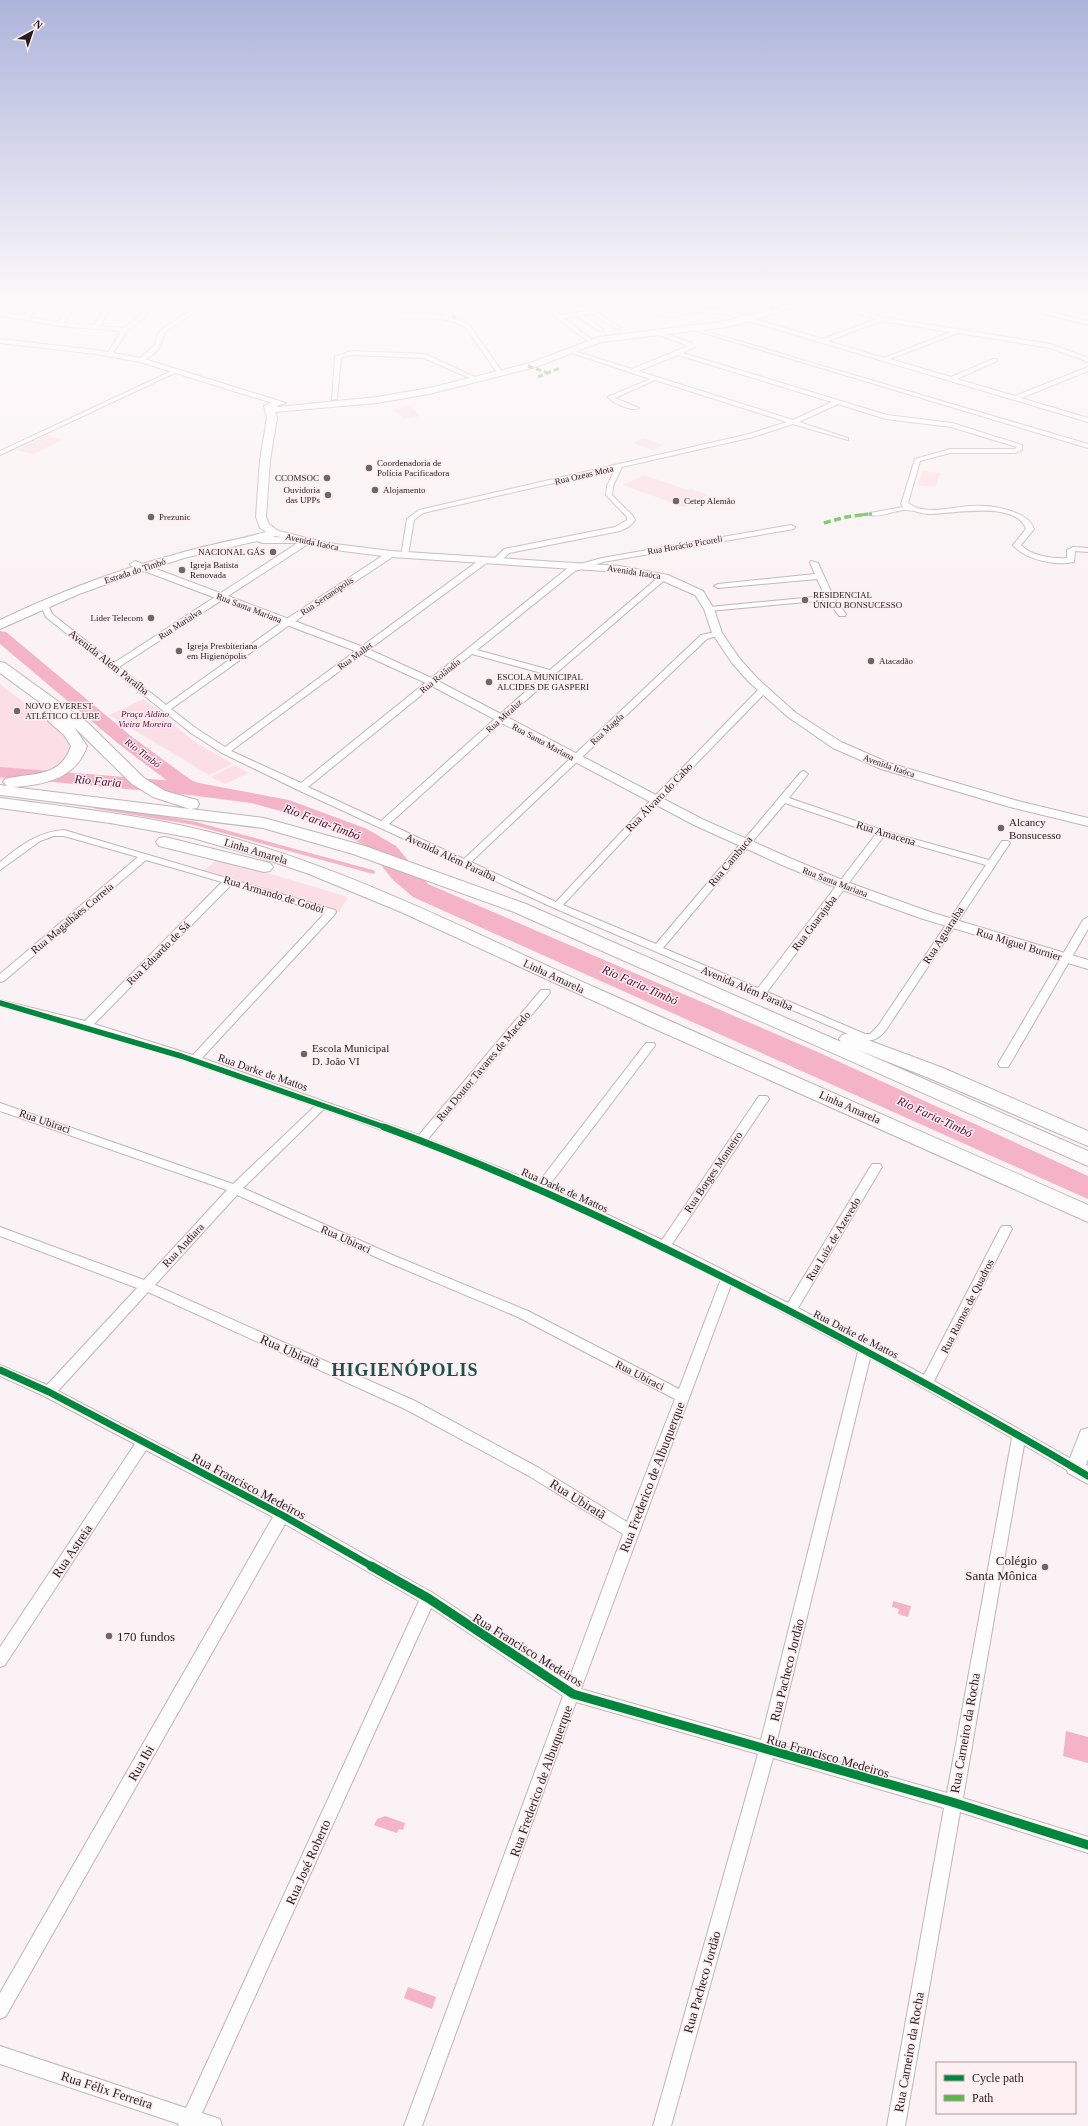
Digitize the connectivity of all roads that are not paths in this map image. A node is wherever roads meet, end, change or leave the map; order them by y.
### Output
1 (105, 403) edge
2 (263, 403) edge
3 (277, 403) edge
4 (305, 403) edge
5 (319, 403) edge
6 (622, 403) edge
7 (735, 403) edge
8 (835, 403) edge
9 (842, 403) edge
10 (945, 403) edge
11 (1033, 403) edge
12 (285, 406) junction
13 (270, 408) junction
14 (636, 408) dead end
15 (1088, 420) edge
16 (794, 422) junction
17 (270, 431) junction
18 (846, 438) dead end
19 (1088, 446) edge
20 (4, 449) edge
21 (0, 453) edge
22 (619, 467) junction
23 (907, 508) junction
24 (872, 514) dead end
25 (261, 517) junction
26 (791, 527) dead end
27 (272, 532) junction
28 (248, 537) junction
29 (303, 541) junction
30 (1088, 550) edge
31 (391, 554) junction
32 (404, 555) junction
33 (484, 560) junction
34 (496, 561) junction
35 (814, 563) dead end
36 (140, 566) junction
37 (580, 566) junction
38 (820, 576) junction
39 (664, 577) junction
40 (718, 586) dead end
41 (222, 597) junction
42 (830, 598) junction
43 (33, 607) junction
44 (710, 609) junction
45 (842, 614) dead end
46 (0, 615) edge
47 (49, 615) junction
48 (288, 622) junction
49 (0, 625) edge
50 (717, 633) junction
51 (362, 650) junction
52 (471, 651) junction
53 (0, 666) edge
54 (114, 666) junction
55 (551, 673) junction
56 (0, 680) edge
57 (432, 682) junction
58 (763, 690) junction
59 (167, 708) junction
60 (501, 719) junction
61 (225, 751) junction
62 (575, 758) junction
63 (804, 774) dead end
64 (0, 783) edge
65 (300, 788) junction
66 (0, 790) edge
67 (783, 799) junction
68 (655, 800) junction
69 (0, 803) edge
70 (0, 813) edge
71 (1088, 822) edge
72 (264, 823) junction
73 (382, 825) junction
74 (882, 833) junction
75 (1005, 842) dead end
76 (744, 844) junction
77 (144, 857) junction
78 (465, 863) junction
79 (990, 864) junction
80 (0, 867) edge
81 (229, 881) junction
82 (842, 885) junction
83 (390, 900) junction
84 (556, 906) junction
85 (1088, 920) edge
86 (950, 922) junction
87 (657, 949) junction
88 (1065, 959) junction
89 (1088, 965) edge
90 (0, 979) edge
91 (545, 992) dead end
92 (593, 994) junction
93 (754, 1000) junction
94 (0, 1003) edge
95 (87, 1026) junction
96 (882, 1028) joint
97 (650, 1045) dead end
98 (195, 1059) junction
99 (1004, 1064) dead end
100 (763, 1099) dead end
101 (323, 1104) junction
102 (0, 1107) edge
103 (1088, 1139) edge
104 (421, 1140) junction
105 (1088, 1159) edge
106 (876, 1167) dead end
107 (235, 1189) junction
108 (540, 1189) junction
109 (1088, 1214) edge
110 (1088, 1228) edge
111 (1006, 1229) dead end
112 (0, 1231) edge
113 (664, 1246) junction
114 (727, 1279) junction
115 (146, 1286) junction
116 (790, 1311) junction
117 (865, 1350) junction
118 (1, 1373) edge
119 (927, 1382) junction
120 (49, 1392) junction
121 (682, 1397) junction
122 (1019, 1435) junction
123 (1088, 1435) edge
124 (144, 1442) junction
125 (1082, 1472) edge
126 (282, 1516) junction
127 (631, 1532) junction
128 (428, 1598) junction
129 (0, 1660) edge
130 (573, 1694) junction
131 (767, 1750) junction
132 (952, 1802) junction
133 (1088, 1845) edge
134 (0, 2010) edge
135 (0, 2055) edge
136 (189, 2122) edge
137 (213, 2126) edge
138 (413, 2126) edge
139 (662, 2126) edge
140 (896, 2126) edge

1 - 20 street
2 - 13 main road
3 - 12 main road
4 - 12 main road
5 - 12 main road
6 - 14 street
7 - 16 street
8 - 16 street, Rua Ozeas Mota
9 - 23 street
10 - 19 street
11 - 15 street
12 - 13 main road
12 - 17 main road
13 - 17 main road
16 - 18 street
16 - 22 street, Rua Ozeas Mota
17 - 25 main road
20 - 21 street
22 - 32 street, Rua Ozeas Mota
22 - 34 street
23 - 24 street
23 - 30 street
25 - 27 main road
25 - 28 main road
26 - 37 street, Rua Horácio Picoreli
27 - 28 main road, Estrada do Timbó
27 - 29 main road, Avenida Itaóca
28 - 29 main road
28 - 36 main road, Estrada do Timbó
29 - 31 main road, Avenida Itaóca
29 - 41 street, Rua Marialva
31 - 32 main road, Avenida Itaóca
31 - 48 street, Rua Sertanópolis
32 - 33 main road, Avenida Itaóca
33 - 34 main road, Avenida Itaóca
33 - 51 street, Rua Mallet
34 - 37 main road, Avenida Itaóca
35 - 38 street
36 - 41 main road, Rua Santa Mariana
36 - 43 main road, Estrada do Timbó
36 - 43 main road, Estrada do Timbó
37 - 39 main road, Avenida Itaóca
37 - 52 street, Rua Rolândia
38 - 40 street
38 - 42 street
39 - 44 main road, Avenida Itaóca
39 - 55 street, Rua Miraluz
41 - 48 main road, Rua Santa Mariana
41 - 54 street, Rua Marialva
42 - 44 street
42 - 45 street
43 - 46 main road, Estrada do Timbó
43 - 47 street
43 - 47 street, Avenida Além Paraíba
43 - 49 main road, Estrada do Timbó
44 - 50 main road, Avenida Itaóca
47 - 54 street, Avenida Além Paraíba
48 - 51 main road, Rua Santa Mariana
48 - 59 street, Rua Sertanópolis
50 - 58 main road, Avenida Itaóca
50 - 62 street, Rua Magda
51 - 57 main road, Rua Santa Mariana
51 - 61 street, Rua Mallet
52 - 55 street
52 - 57 street, Rua Rolândia
53 - 72 highway
54 - 59 street, Avenida Além Paraíba
55 - 60 street, Rua Miraluz
56 - 64 highway
57 - 60 main road, Rua Santa Mariana
57 - 65 street, Rua Rolândia
58 - 68 street, Rua Álvaro do Cabo
58 - 71 main road, Avenida Itaóca
59 - 61 street, Avenida Além Paraíba
60 - 62 main road, Rua Santa Mariana
60 - 73 street, Rua Miraluz
61 - 65 street, Avenida Além Paraíba
62 - 68 main road, Rua Santa Mariana
62 - 78 street, Rua Magda
63 - 67 street, Rua Cambuca
65 - 73 street, Avenida Além Paraíba
66 - 72 highway
67 - 74 street, Rua Amacena
67 - 76 street, Rua Cambuca
68 - 76 main road, Rua Santa Mariana
68 - 84 street, Rua Álvaro do Cabo
69 - 83 highway, Linha Amarela
70 - 83 highway
72 - 93 highway
73 - 78 street, Avenida Além Paraíba
74 - 79 street, Rua Amacena
74 - 82 street, Rua Guarajuba
75 - 79 street, Rua Aguaraiba
76 - 82 main road, Rua Santa Mariana
76 - 87 street, Rua Cambuca
77 - 80 street, Rua Armando de Godoi
77 - 81 street, Rua Armando de Godoi
77 - 90 street, Rua Magalhães Correia
78 - 84 street, Avenida Além Paraíba
79 - 86 street, Rua Aguaraiba
81 - 95 street, Rua Eduardo de Sá
81 - 98 street, Rua Armando de Godoi
82 - 86 main road, Rua Santa Mariana
82 - 93 street, Rua Guarajuba
83 - 92 highway, Linha Amarela
84 - 87 street, Avenida Além Paraíba
85 - 88 street
86 - 88 main road, Rua Miguel Burnier
86 - 96 street, Rua Aguaraiba
87 - 93 street, Avenida Além Paraíba
88 - 89 main road, Rua Miguel Burnier
88 - 99 street
91 - 104 street, Rua Doutor Tavares de Macedo
92 - 109 highway, Linha Amarela
92 - 110 highway
93 - 96 street, Avenida Além Paraíba
93 - 103 highway
93 - 105 highway
94 - 95 street, Rua Darke de Mattos
95 - 98 street, Rua Darke de Mattos
97 - 108 street
98 - 101 street, Rua Darke de Mattos
100 - 113 street, Rua Borges Monteiro
101 - 104 street, Rua Darke de Mattos
101 - 107 street, Rua Andiara
102 - 107 street, Rua Ubiraci
104 - 108 street, Rua Darke de Mattos
106 - 116 street, Rua Luiz de Azevedo
107 - 115 street, Rua Andiara
107 - 121 street, Rua Ubiraci
108 - 113 street, Rua Darke de Mattos
111 - 119 street, Rua Ramos de Quadros
112 - 115 street, Rua Ubiratã
113 - 114 street, Rua Darke de Mattos
114 - 116 street, Rua Darke de Mattos
114 - 121 street, Rua Frederico de Albuquerque
115 - 120 street, Rua Andiara
115 - 127 street, Rua Ubiratã
116 - 117 street, Rua Darke de Mattos
117 - 119 street, Rua Darke de Mattos
117 - 131 street, Rua Pacheco Jordão
118 - 120 street, Rua Francisco Medeiros
119 - 122 street, Rua Darke de Mattos
120 - 124 street, Rua Francisco Medeiros
121 - 127 street, Rua Frederico de Albuquerque
122 - 125 street, Rua Darke de Mattos
122 - 132 street, Rua Carneiro da Rocha
123 - 125 main road
124 - 126 street, Rua Francisco Medeiros
124 - 129 street, Rua Astreia
126 - 128 street, Rua Francisco Medeiros
126 - 134 street, Rua Ibi
127 - 130 street, Rua Frederico de Albuquerque
128 - 130 street, Rua Francisco Medeiros
128 - 136 street, Rua José Roberto
130 - 131 street, Rua Francisco Medeiros
130 - 138 street, Rua Frederico de Albuquerque
131 - 132 street, Rua Francisco Medeiros
131 - 139 street, Rua Pacheco Jordão
132 - 133 street, Rua Francisco Medeiros
132 - 140 street, Rua Carneiro da Rocha
135 - 136 street, Rua Félix Ferreira
136 - 137 street, Rua Félix Ferreira

